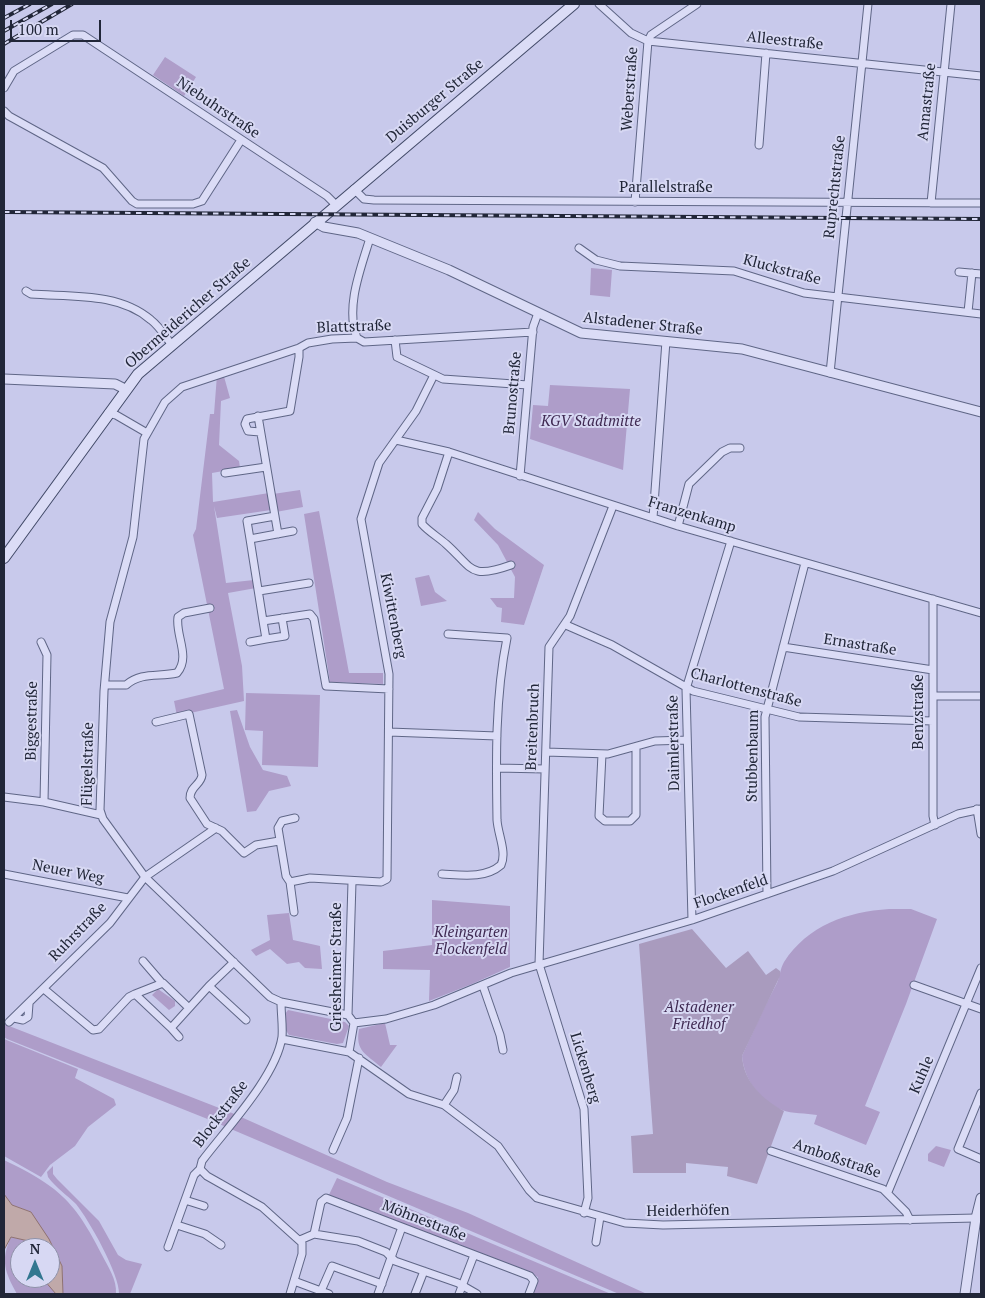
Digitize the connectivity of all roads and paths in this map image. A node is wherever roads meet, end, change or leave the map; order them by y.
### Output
1 (574, 4) edge
2 (599, 4) edge
3 (697, 4) edge
4 (868, 4) edge
5 (951, 4) edge
6 (648, 41) junction
7 (766, 53) junction
8 (862, 63) junction
9 (944, 72) junction
10 (981, 76) edge
11 (4, 88) edge
12 (4, 111) edge
13 (241, 140) junction
14 (759, 146) dead end
15 (354, 189) junction
16 (635, 202) junction
17 (847, 202) junction
18 (931, 203) junction
19 (981, 203) edge
20 (336, 205) junction
21 (315, 222) junction
22 (370, 238) junction
23 (579, 248) dead end
24 (959, 272) dead end
25 (972, 273) junction
26 (981, 274) edge
27 (26, 291) dead end
28 (837, 297) junction
29 (968, 312) junction
30 (538, 313) junction
31 (981, 314) edge
32 (533, 332) junction
33 (357, 338) junction
34 (395, 340) junction
35 (666, 341) junction
36 (172, 344) junction
37 (298, 348) junction
38 (830, 373) junction
39 (434, 376) junction
40 (4, 379) edge
41 (528, 385) junction
42 (125, 389) junction
43 (981, 412) edge
44 (108, 413) junction
45 (258, 416) junction
46 (260, 432) junction
47 (147, 433) junction
48 (396, 440) junction
49 (740, 448) dead end
50 (449, 452) junction
51 (266, 467) junction
52 (225, 474) dead end
53 (520, 476) junction
54 (613, 506) junction
55 (275, 516) junction
56 (653, 518) junction
57 (678, 526) junction
58 (293, 531) dead end
59 (278, 534) junction
60 (250, 539) junction
61 (731, 541) junction
62 (4, 558) edge
63 (805, 563) junction
64 (511, 565) dead end
65 (308, 583) dead end
66 (259, 592) junction
67 (933, 599) junction
68 (210, 608) dead end
69 (981, 612) edge
70 (282, 618) junction
71 (263, 621) junction
72 (566, 625) junction
73 (448, 634) dead end
74 (266, 639) junction
75 (40, 642) dead end
76 (250, 642) dead end
77 (782, 647) junction
78 (933, 670) junction
79 (105, 685) junction
80 (389, 689) junction
81 (686, 689) junction
82 (933, 696) junction
83 (981, 696) edge
84 (766, 709) junction
85 (933, 721) junction
86 (156, 722) dead end
87 (388, 732) junction
88 (498, 736) junction
89 (687, 740) junction
90 (636, 747) junction
91 (546, 752) junction
92 (602, 754) junction
93 (497, 768) junction
94 (545, 769) junction
95 (4, 797) edge
96 (44, 802) junction
97 (979, 809) edge
98 (101, 815) junction
99 (295, 818) dead end
100 (935, 824) junction
101 (216, 828) junction
102 (981, 834) edge
103 (279, 842) junction
104 (4, 874) edge
105 (442, 874) dead end
106 (145, 878) junction
107 (290, 882) junction
108 (352, 882) junction
109 (768, 894) junction
110 (128, 898) junction
111 (294, 912) dead end
112 (692, 920) junction
113 (143, 961) dead end
114 (234, 962) junction
115 (539, 964) junction
116 (981, 968) edge
117 (162, 983) junction
118 (914, 985) dead end
119 (209, 986) junction
120 (483, 986) junction
121 (44, 989) junction
122 (135, 994) junction
123 (281, 1002) junction
124 (966, 1004) junction
125 (189, 1008) junction
126 (981, 1009) edge
127 (348, 1015) junction
128 (11, 1020) dead end
129 (246, 1020) dead end
130 (354, 1023) junction
131 (171, 1028) junction
132 (179, 1037) dead end
133 (282, 1039) junction
134 (503, 1050) dead end
135 (349, 1052) junction
136 (359, 1058) junction
137 (457, 1077) dead end
138 (981, 1093) edge
139 (444, 1105) junction
140 (334, 1150) dead end
141 (771, 1151) dead end
142 (981, 1159) edge
143 (200, 1170) junction
144 (888, 1192) junction
145 (981, 1198) edge
146 (185, 1200) junction
147 (204, 1206) dead end
148 (584, 1212) junction
149 (600, 1217) junction
150 (976, 1218) junction
151 (910, 1220) junction
152 (177, 1225) junction
153 (402, 1227) junction
154 (314, 1234) junction
155 (300, 1240) junction
156 (596, 1242) dead end
157 (221, 1245) dead end
158 (168, 1247) dead end
159 (474, 1255) junction
160 (391, 1257) junction
161 (424, 1271) junction
162 (294, 1281) junction
163 (382, 1284) junction
164 (462, 1285) junction
165 (321, 1291) junction
166 (290, 1294) edge
167 (330, 1294) edge
168 (378, 1294) edge
169 (415, 1294) edge
170 (459, 1294) edge
171 (477, 1294) edge
172 (529, 1294) edge
173 (965, 1294) edge

1 - 15 main road, Duisburger Straße
2 - 6 street, Alleestraße
3 - 6 street, Weberstraße
4 - 8 street, Ruprechtstraße
5 - 9 street, Annastraße
6 - 7 street, Alleestraße
6 - 16 street, Weberstraße
7 - 8 street, Alleestraße
7 - 14 street
8 - 9 street, Alleestraße
8 - 17 street, Ruprechtstraße
9 - 10 street, Alleestraße
9 - 18 street, Annastraße
11 - 13 street, Niebuhrstraße
12 - 13 street
13 - 20 street, Niebuhrstraße
15 - 16 street, Parallelstraße
15 - 20 main road, Duisburger Straße
16 - 17 street, Parallelstraße
17 - 18 street, Parallelstraße
17 - 28 street, Ruprechtstraße
18 - 19 street, Parallelstraße
20 - 21 main road, Duisburger Straße
21 - 22 street, Alstadener Straße
21 - 36 main road, Obermeidericher Straße
22 - 30 street, Alstadener Straße
22 - 33 street
23 - 28 street, Kluckstraße
24 - 25 street
25 - 26 street
25 - 29 street
27 - 36 street
28 - 29 street, Kluckstraße
28 - 38 street, Ruprechtstraße
29 - 31 street, Kluckstraße
30 - 32 street, Brunostraße
30 - 35 street, Alstadener Straße
32 - 34 street, Blattstraße
32 - 41 street, Brunostraße
33 - 34 street, Blattstraße
33 - 37 street, Blattstraße
34 - 39 street
35 - 38 street, Alstadener Straße
35 - 56 street
36 - 42 main road, Obermeidericher Straße
37 - 45 street
37 - 47 street, Blattstraße
38 - 43 street, Alstadener Straße
39 - 41 street
39 - 48 street, Kiwittenberg
40 - 42 street
41 - 53 street, Brunostraße
42 - 44 main road, Obermeidericher Straße
44 - 47 street
44 - 62 main road, Obermeidericher Straße
45 - 46 street
45 - 46 street
46 - 51 street
47 - 79 street, Flügelstraße
48 - 50 street, Franzenkamp
48 - 80 street, Kiwittenberg
49 - 57 street
50 - 53 street, Franzenkamp
50 - 64 street
51 - 52 street
51 - 55 street
53 - 54 street, Franzenkamp
54 - 56 street, Franzenkamp
54 - 72 street, Breitenbruch
55 - 59 street
55 - 60 street
56 - 57 street, Franzenkamp
57 - 61 street, Franzenkamp
58 - 59 street
59 - 60 street
60 - 66 street
61 - 63 street, Franzenkamp
61 - 81 street, Daimlerstraße
63 - 67 street, Franzenkamp
63 - 77 street, Stubbenbaum
65 - 66 street
66 - 71 street
67 - 69 street, Franzenkamp
67 - 78 street, Benzstraße
68 - 79 street
70 - 71 street
70 - 74 street
70 - 80 street
71 - 74 street
72 - 81 street, Charlottenstraße
72 - 91 street, Breitenbruch
73 - 88 street
74 - 76 street
75 - 96 street, Biggestraße
77 - 78 street, Ernastraße
77 - 84 street, Stubbenbaum
78 - 82 street, Benzstraße
79 - 98 street, Flügelstraße
80 - 87 street, Kiwittenberg
81 - 84 street, Charlottenstraße
81 - 89 street, Daimlerstraße
82 - 83 street
82 - 85 street, Benzstraße
84 - 85 street, Charlottenstraße
84 - 109 street, Stubbenbaum
85 - 100 street, Benzstraße
86 - 101 street
87 - 88 street
87 - 108 street, Kiwittenberg
88 - 93 street
89 - 90 street
89 - 112 street, Daimlerstraße
90 - 92 street
90 - 92 street
91 - 92 street
91 - 94 street, Breitenbruch
93 - 94 street
93 - 105 street
94 - 115 street, Breitenbruch
95 - 96 street
96 - 98 street
97 - 100 street, Flockenfeld
97 - 102 street
98 - 106 street, Flügelstraße
99 - 103 street
100 - 109 street, Flockenfeld
101 - 103 street
101 - 106 street, Ruhrstraße
103 - 107 street
104 - 110 street, Neuer Weg
106 - 110 street, Ruhrstraße
106 - 114 street, Flügelstraße
107 - 108 street
107 - 111 street
108 - 127 street, Griesheimer Straße
109 - 112 street, Flockenfeld
110 - 121 street, Ruhrstraße
112 - 115 street, Flockenfeld
113 - 117 street
114 - 119 street
114 - 123 street, Flügelstraße
115 - 120 street, Flockenfeld
115 - 148 street, Lickenberg
116 - 124 street, Kuhle
117 - 122 street
117 - 125 street
118 - 124 street
119 - 125 street
119 - 129 street
120 - 130 street, Flockenfeld
120 - 134 street
121 - 122 street
121 - 128 street, Ruhrstraße
122 - 131 street
123 - 127 street, Flügelstraße
123 - 133 street, Blockstraße
124 - 126 street
124 - 144 street, Kuhle
125 - 131 street
127 - 130 street, Griesheimer Straße
130 - 135 street, Griesheimer Straße
131 - 132 street
133 - 135 street, Heiderhöfen
133 - 143 street, Blockstraße
135 - 136 street, Heiderhöfen
136 - 139 street, Heiderhöfen
136 - 140 street
137 - 139 street
138 - 142 street
139 - 148 street, Heiderhöfen
141 - 144 street, Amboßstraße
143 - 146 street
143 - 155 street, Blockstraße
144 - 151 street, Amboßstraße
145 - 150 street
146 - 147 street
146 - 152 street
148 - 149 street, Heiderhöfen
149 - 151 street, Heiderhöfen
149 - 156 street
150 - 151 street, Heiderhöfen
150 - 173 street
152 - 157 street
152 - 158 street
153 - 154 street, Möhnestraße
153 - 159 street, Möhnestraße
153 - 160 street
154 - 155 street
154 - 160 street
155 - 162 street
159 - 164 street
159 - 172 street, Möhnestraße
160 - 161 street
160 - 163 street
161 - 164 street
161 - 169 street
162 - 165 street
162 - 166 street
163 - 165 street
163 - 168 street
164 - 170 street
164 - 171 street
165 - 167 street

